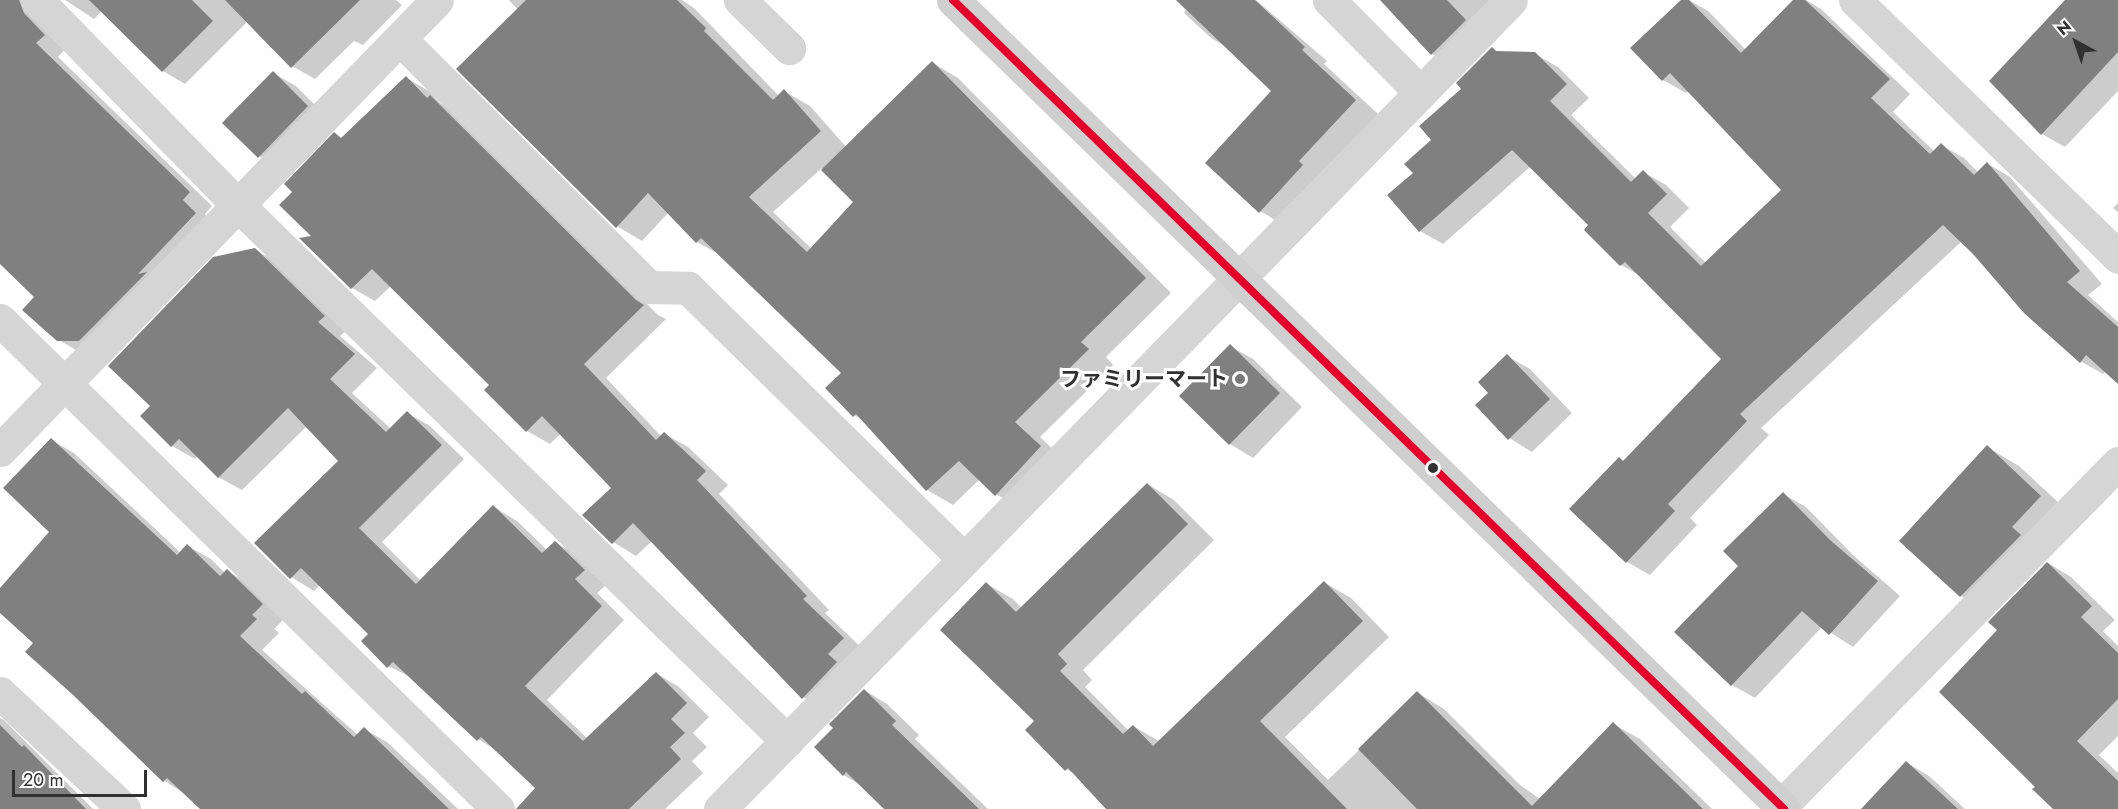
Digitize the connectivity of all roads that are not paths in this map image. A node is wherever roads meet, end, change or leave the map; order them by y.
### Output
1 (37, 0) edge
2 (437, 0) edge
3 (740, 0) edge
4 (953, 0) edge
5 (1329, 0) edge
6 (1511, 0) edge
7 (1855, 0) edge
8 (400, 39) junction
9 (789, 48) dead end
10 (1420, 92) junction
11 (239, 206) junction
12 (2118, 257) edge
13 (1236, 278) junction
14 (0, 321) edge
15 (65, 384) junction
16 (0, 450) edge
17 (2118, 463) edge
18 (964, 559) junction
19 (0, 693) edge
20 (787, 741) junction
21 (1781, 808) edge
22 (124, 809) edge
23 (498, 809) edge
24 (720, 809) edge

1 - 11 street
2 - 8 street
3 - 9 street
4 - 13 street
5 - 10 street
6 - 10 street
7 - 12 street
8 - 11 street
8 - 18 street
10 - 13 street
11 - 15 street
11 - 20 street
13 - 18 street
13 - 21 street
14 - 15 street
15 - 16 street
15 - 23 street
17 - 21 street
18 - 20 street
19 - 22 street
20 - 24 street

